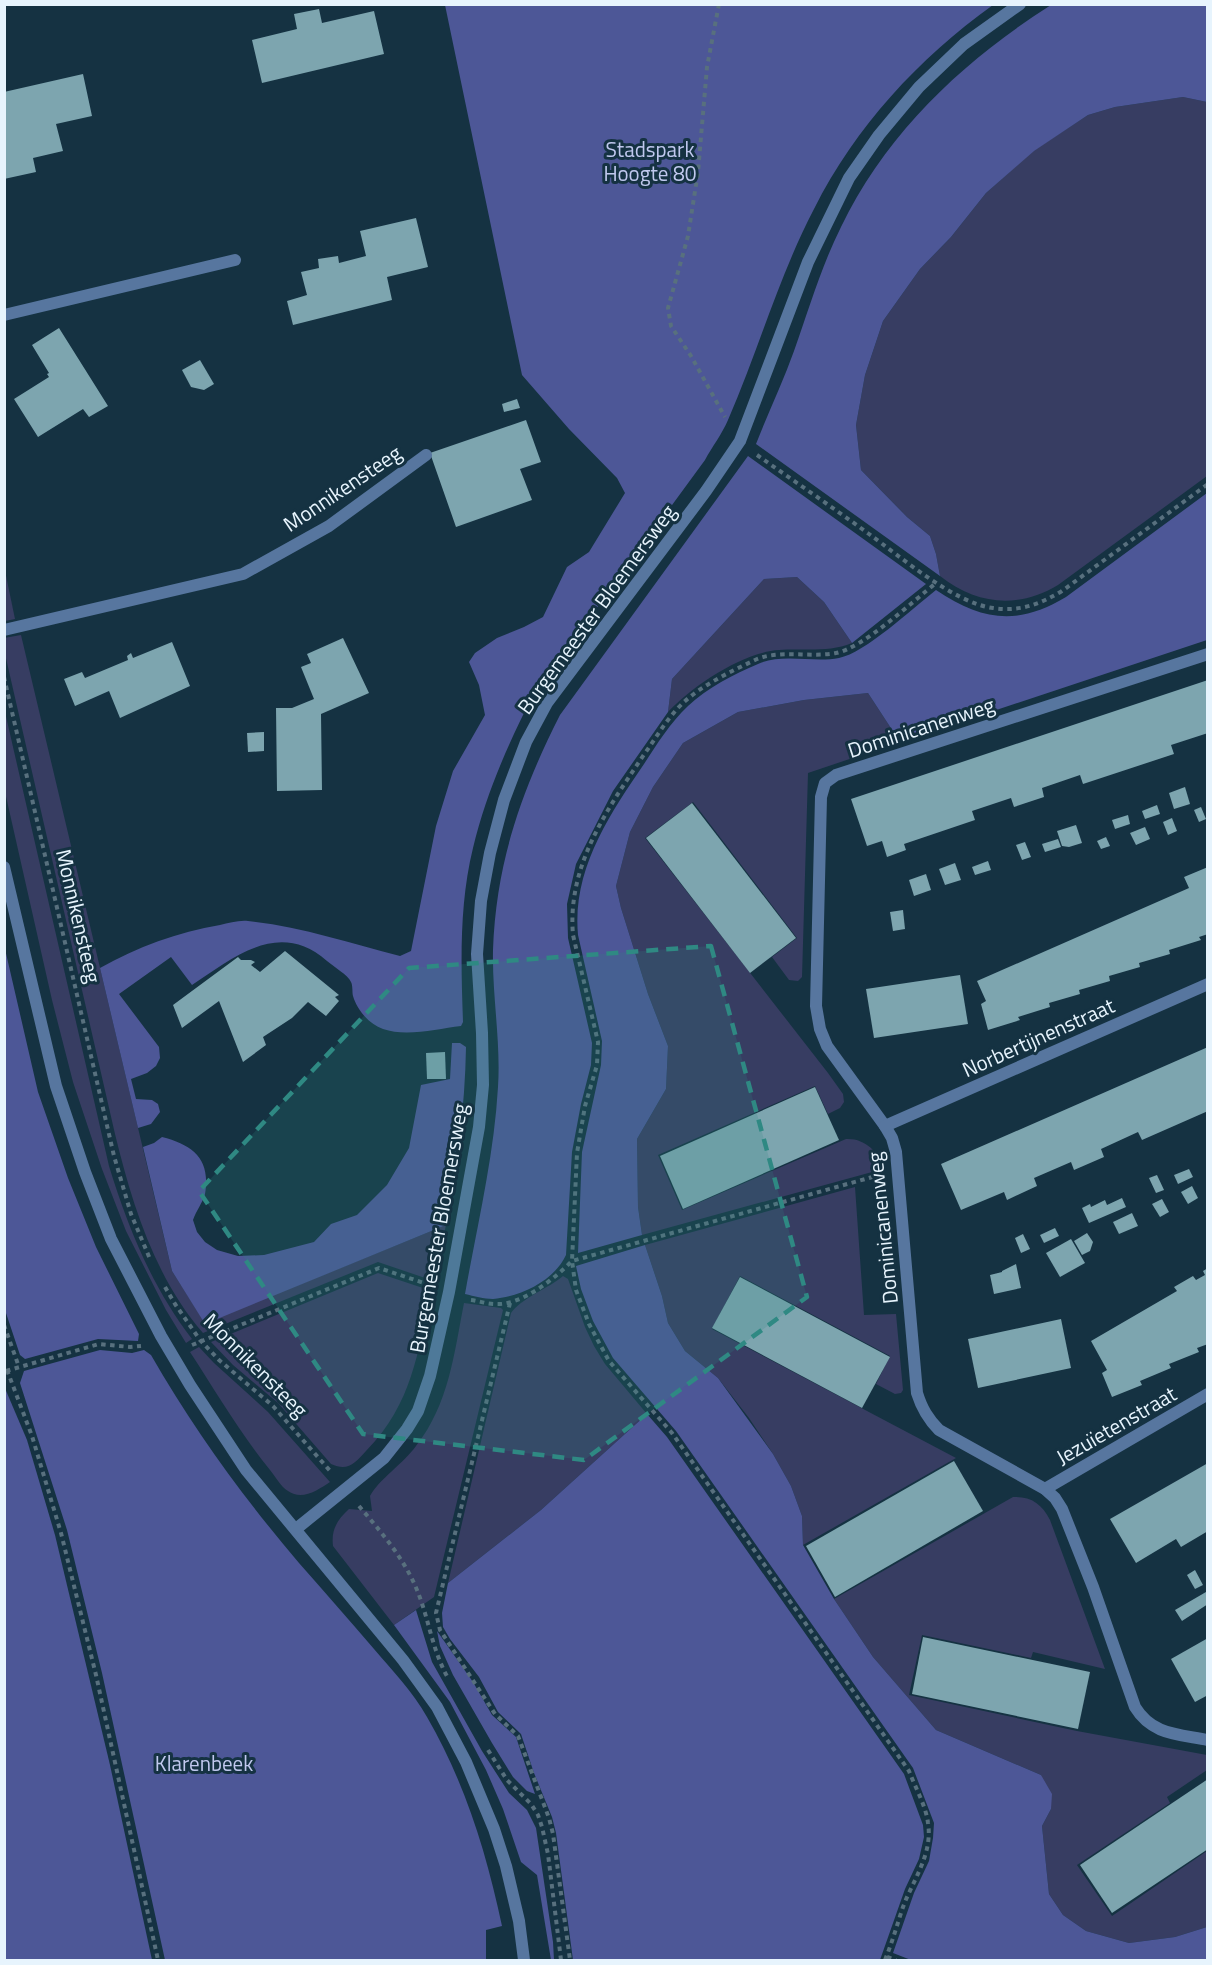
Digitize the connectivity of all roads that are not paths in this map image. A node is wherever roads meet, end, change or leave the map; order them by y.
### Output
1 (1020, 4) edge
2 (235, 260) dead end
3 (4, 315) edge
4 (426, 455) dead end
5 (4, 630) edge
6 (1208, 654) edge
7 (4, 867) edge
8 (1208, 984) edge
9 (885, 1126) junction
10 (1208, 1395) edge
11 (1045, 1489) junction
12 (296, 1529) junction
13 (1208, 1740) edge
14 (524, 1960) edge

1 - 12 street, Burgemeester Bloemersweg
2 - 3 street
4 - 5 street, Monnikensteeg
6 - 9 street, Dominicanenweg
7 - 12 street
8 - 9 street, Norbertijnenstraat
9 - 11 street, Dominicanenweg
10 - 11 street, Jezuïetenstraat
11 - 13 street, Dominicanenweg
12 - 14 street

